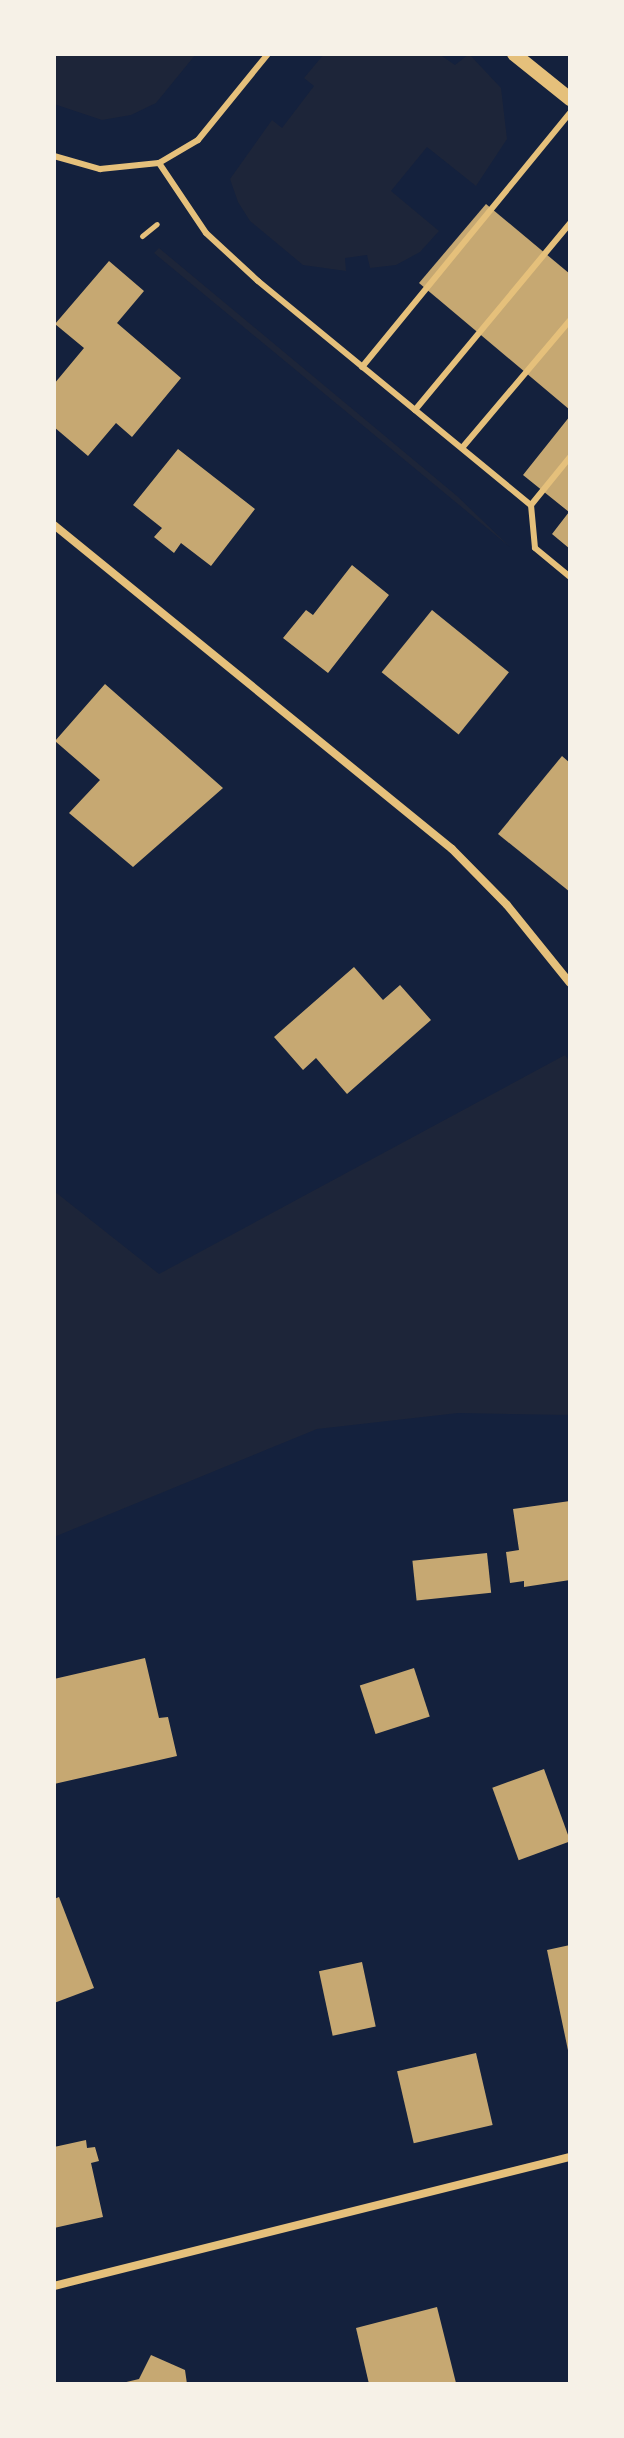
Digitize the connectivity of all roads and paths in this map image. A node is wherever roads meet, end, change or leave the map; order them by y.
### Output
1 (268, 54) edge
2 (514, 54) edge
3 (570, 99) edge
4 (570, 113) edge
5 (54, 156) edge
6 (159, 163) junction
7 (570, 223) edge
8 (570, 320) edge
9 (362, 367) junction
10 (415, 410) junction
11 (462, 448) junction
12 (570, 457) edge
13 (531, 505) junction
14 (54, 525) edge
15 (570, 577) edge
16 (570, 983) edge
17 (570, 2157) edge
18 (54, 2286) edge

1 - 6 lane
2 - 3 street
4 - 9 lane
5 - 6 lane
6 - 9 lane
7 - 10 lane
8 - 11 lane
9 - 10 lane
10 - 11 lane
11 - 13 lane
12 - 13 lane
13 - 15 lane
14 - 16 street
17 - 18 street

